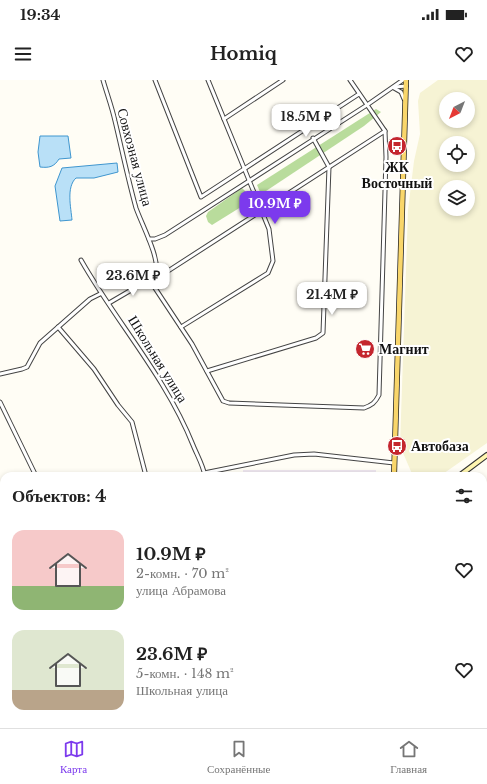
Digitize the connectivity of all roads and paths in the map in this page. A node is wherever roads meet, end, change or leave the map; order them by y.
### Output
1 (103, 80) edge
2 (155, 80) edge
3 (208, 80) edge
4 (283, 80) edge
5 (350, 80) edge
6 (403, 80) edge
7 (406, 80) edge
8 (406, 86) junction
9 (394, 88) junction
10 (359, 94) junction
11 (406, 104) junction
12 (367, 105) junction
13 (224, 119) junction
14 (385, 131) junction
15 (313, 138) junction
16 (329, 167) junction
17 (244, 169) junction
18 (248, 180) junction
19 (261, 212) junction
20 (149, 239) junction
21 (81, 260) dead end
22 (151, 280) junction
23 (100, 294) junction
24 (109, 304) junction
25 (181, 326) junction
26 (58, 327) junction
27 (207, 371) junction
28 (0, 374) edge
29 (0, 402) edge
30 (487, 456) edge
31 (394, 463) junction
32 (34, 472) edge
33 (145, 472) edge
34 (204, 472) edge
35 (214, 472) edge
36 (394, 472) edge
37 (464, 472) edge

1 - 20 street, Совхозная улица
2 - 17 street
3 - 13 street
4 - 13 street
5 - 10 street
6 - 9 street
7 - 8 main road
8 - 9 street
8 - 11 main road
9 - 11 street
9 - 12 street
10 - 12 street
10 - 17 street
11 - 31 main road
12 - 14 street
12 - 15 street
13 - 17 street
14 - 16 street
14 - 27 street
15 - 16 street
15 - 18 street
16 - 19 street
16 - 27 street
17 - 18 street
18 - 19 street
18 - 20 street
19 - 22 street
19 - 25 street
20 - 22 street, Совхозная улица
21 - 23 street, Школьная улица
22 - 24 street
22 - 25 street
23 - 24 street, Школьная улица
23 - 26 street
24 - 34 street, Школьная улица
25 - 27 street
26 - 28 street
26 - 33 street
29 - 32 street
30 - 37 street
31 - 35 street
31 - 36 main road

